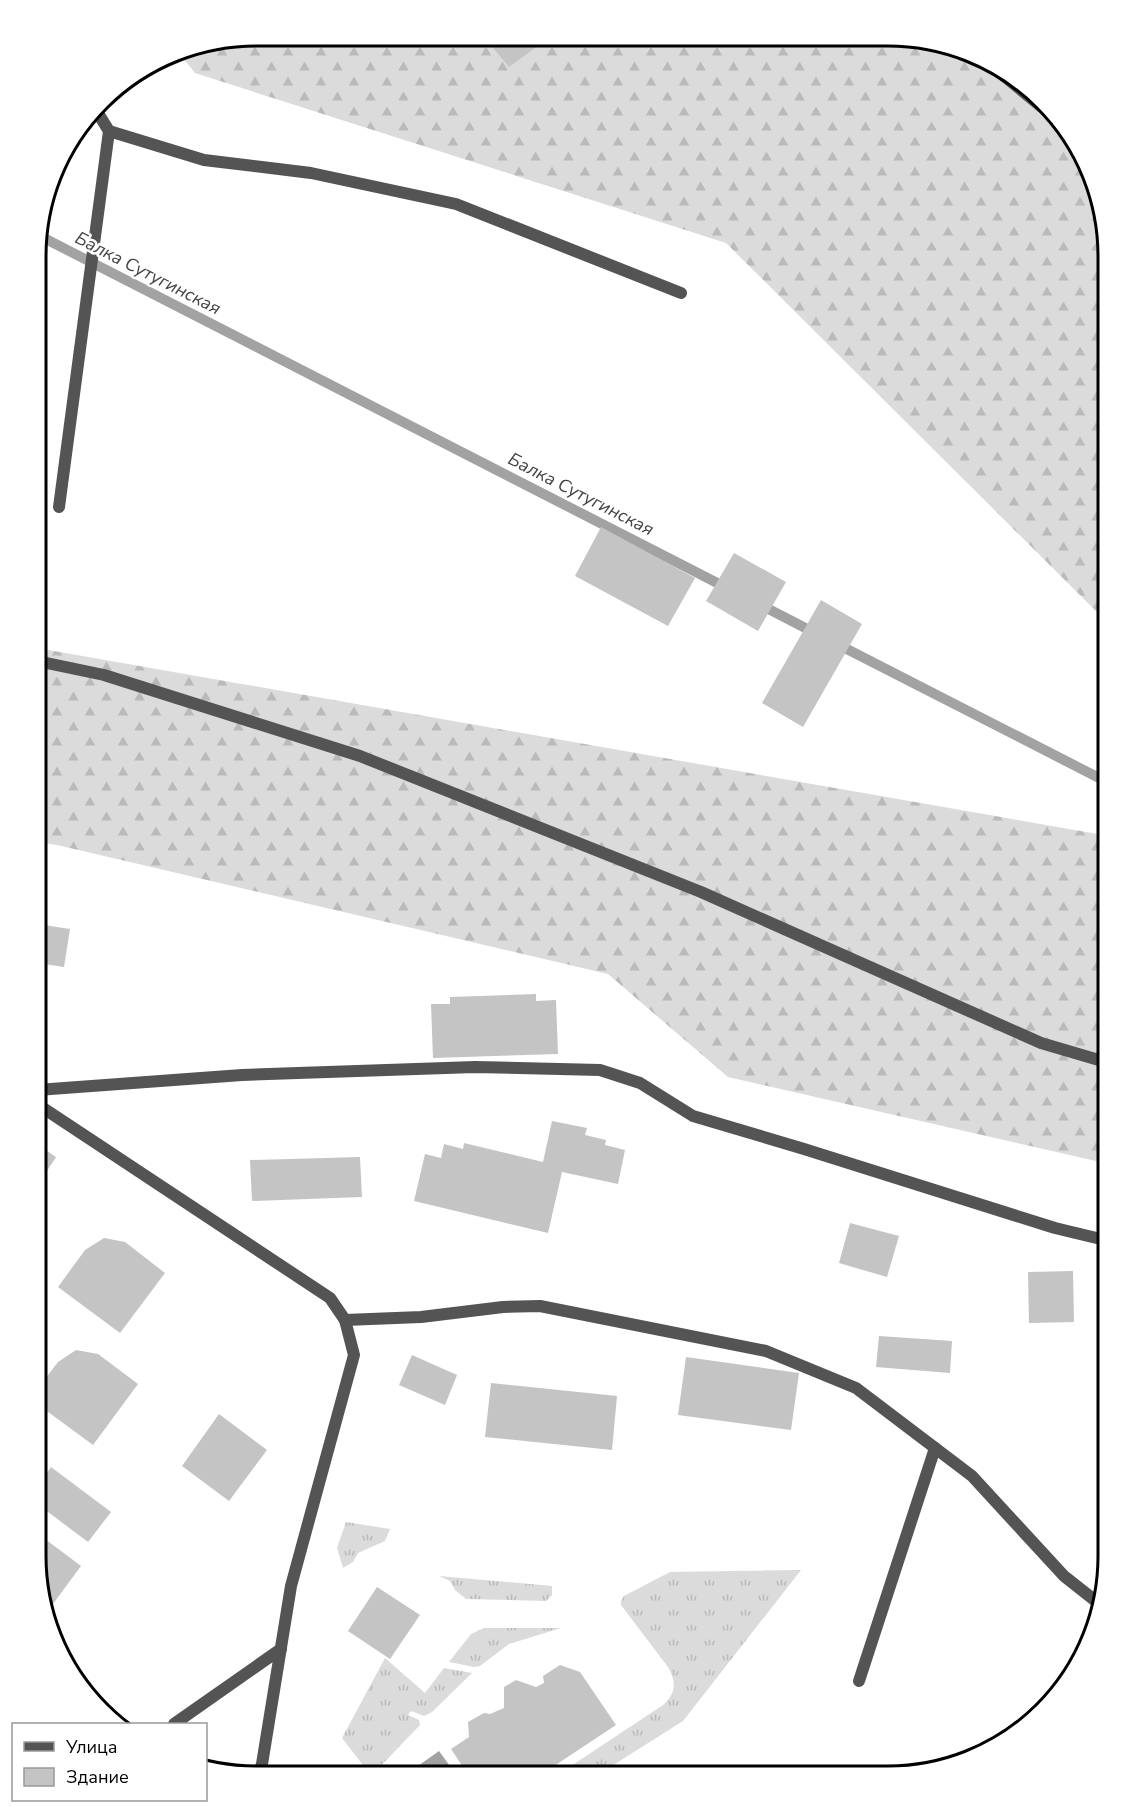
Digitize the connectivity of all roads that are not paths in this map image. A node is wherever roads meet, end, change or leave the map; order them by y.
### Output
1 (100, 117) edge
2 (109, 131) junction
3 (681, 293) dead end
4 (59, 507) dead end
5 (46, 662) edge
6 (1098, 1060) edge
7 (46, 1089) edge
8 (46, 1110) edge
9 (1098, 1238) edge
10 (345, 1320) junction
11 (934, 1448) junction
12 (1094, 1599) edge
13 (281, 1649) junction
14 (859, 1682) dead end
15 (177, 1723) edge
16 (261, 1766) edge

1 - 2 street
2 - 3 street
2 - 4 street
5 - 6 street
7 - 9 street
8 - 10 street
10 - 11 street
10 - 13 street
11 - 12 street
11 - 14 street
13 - 15 street
13 - 16 street

